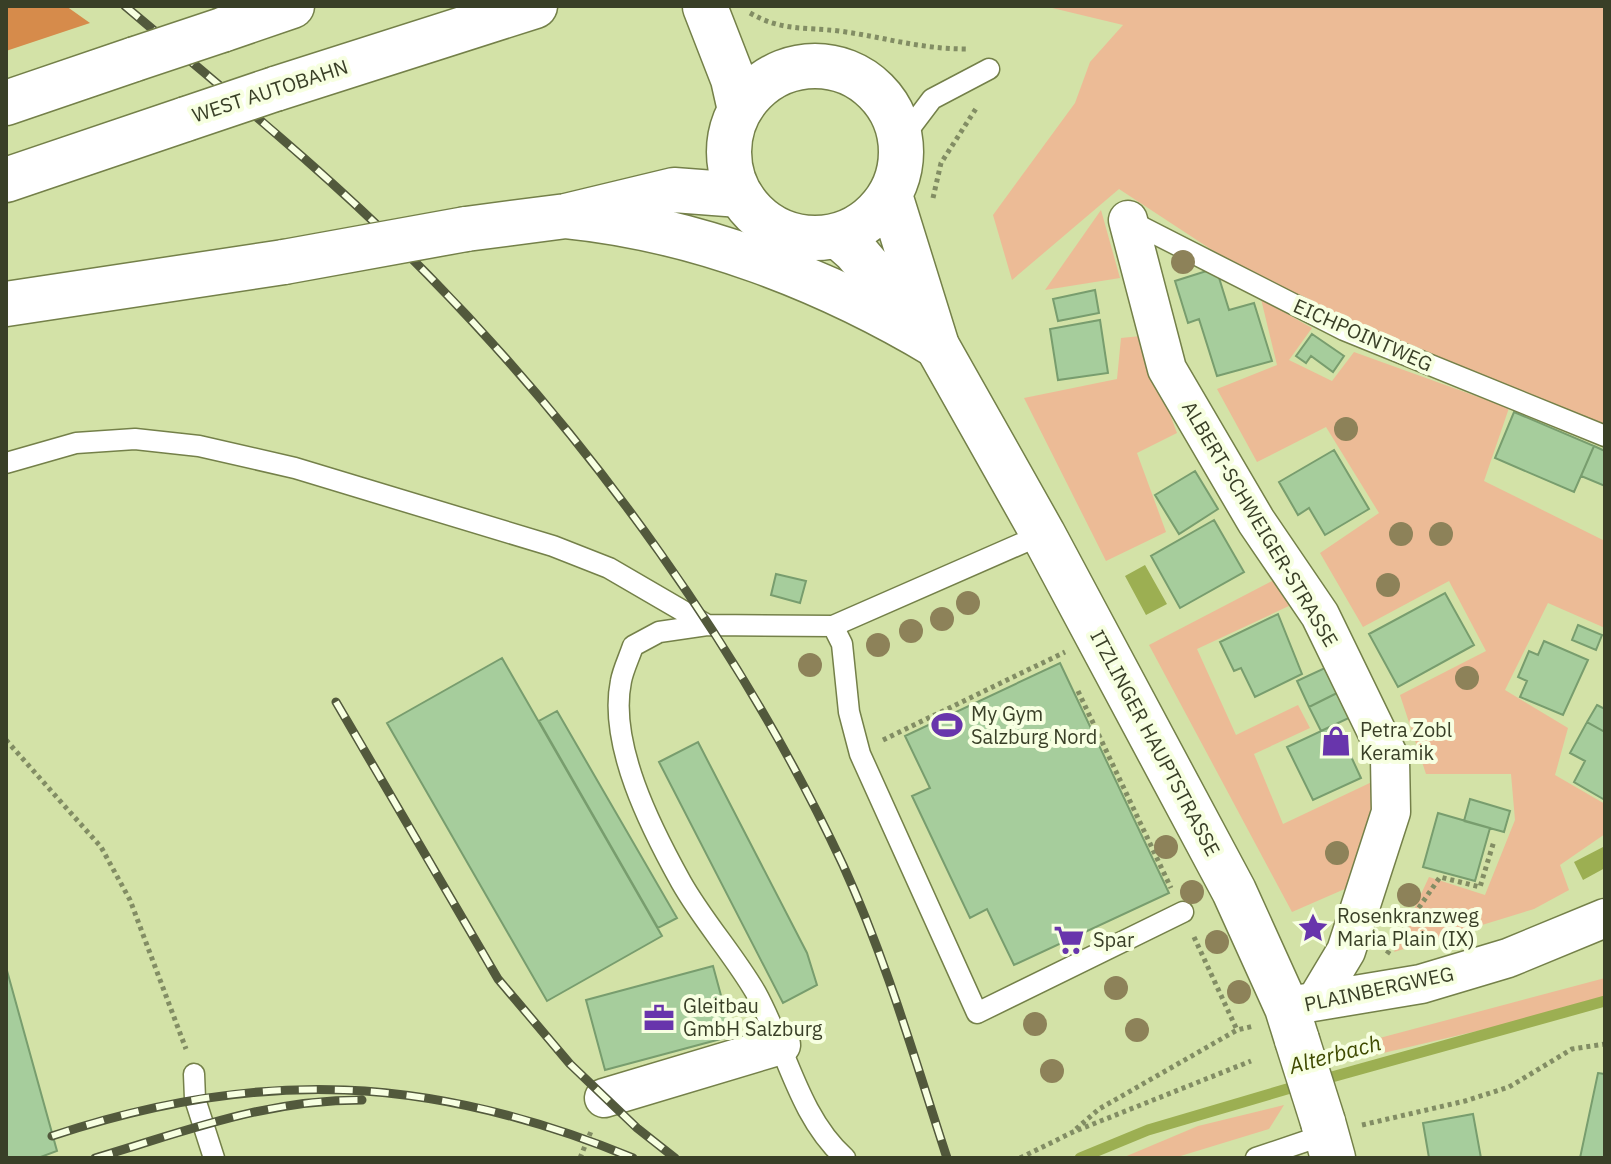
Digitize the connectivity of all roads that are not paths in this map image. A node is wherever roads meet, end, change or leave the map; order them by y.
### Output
1 (292, 6) edge
2 (535, 6) edge
3 (716, 6) edge
4 (989, 69) road end
5 (782, 72) junction
6 (6, 103) edge
7 (740, 110) junction
8 (901, 140) junction
9 (6, 180) edge
10 (740, 195) junction
11 (890, 195) junction
12 (566, 216) junction
13 (1128, 220) joint
14 (838, 236) junction
15 (6, 304) edge
16 (937, 346) junction
17 (1605, 436) edge
18 (6, 463) edge
19 (1043, 534) junction
20 (707, 625) junction
21 (833, 626) junction
22 (1183, 912) road end
23 (1605, 918) edge
24 (1300, 1016) junction
25 (781, 1045) junction
26 (194, 1074) road end
27 (604, 1098) dead end
28 (1335, 1135) edge
29 (214, 1158) edge
30 (845, 1158) edge
31 (1256, 1158) edge

1 - 6 main road, bridge
2 - 9 main road, WEST AUTOBAHN, bridge
3 - 5 main road
3 - 7 main road
4 - 8 lane
5 - 7 main road
5 - 8 main road
7 - 10 main road
8 - 11 main road
10 - 12 main road
10 - 14 main road
11 - 14 main road
11 - 16 main road
12 - 15 main road, bridge
12 - 16 main road
13 - 17 lane, EICHPOINTWEG
13 - 24 street, ALBERT-SCHWEIGER-STRASSE
14 - 16 main road
16 - 19 main road, ITZLINGER HAUPTSTRASSE
18 - 20 lane
19 - 21 lane
19 - 24 main road, ITZLINGER HAUPTSTRASSE
20 - 21 lane
20 - 25 lane
21 - 22 lane
23 - 24 street, PLAINBERGWEG
24 - 28 main road, ITZLINGER HAUPTSTRASSE, bridge
25 - 27 street
25 - 30 lane
26 - 29 lane
28 - 31 lane

